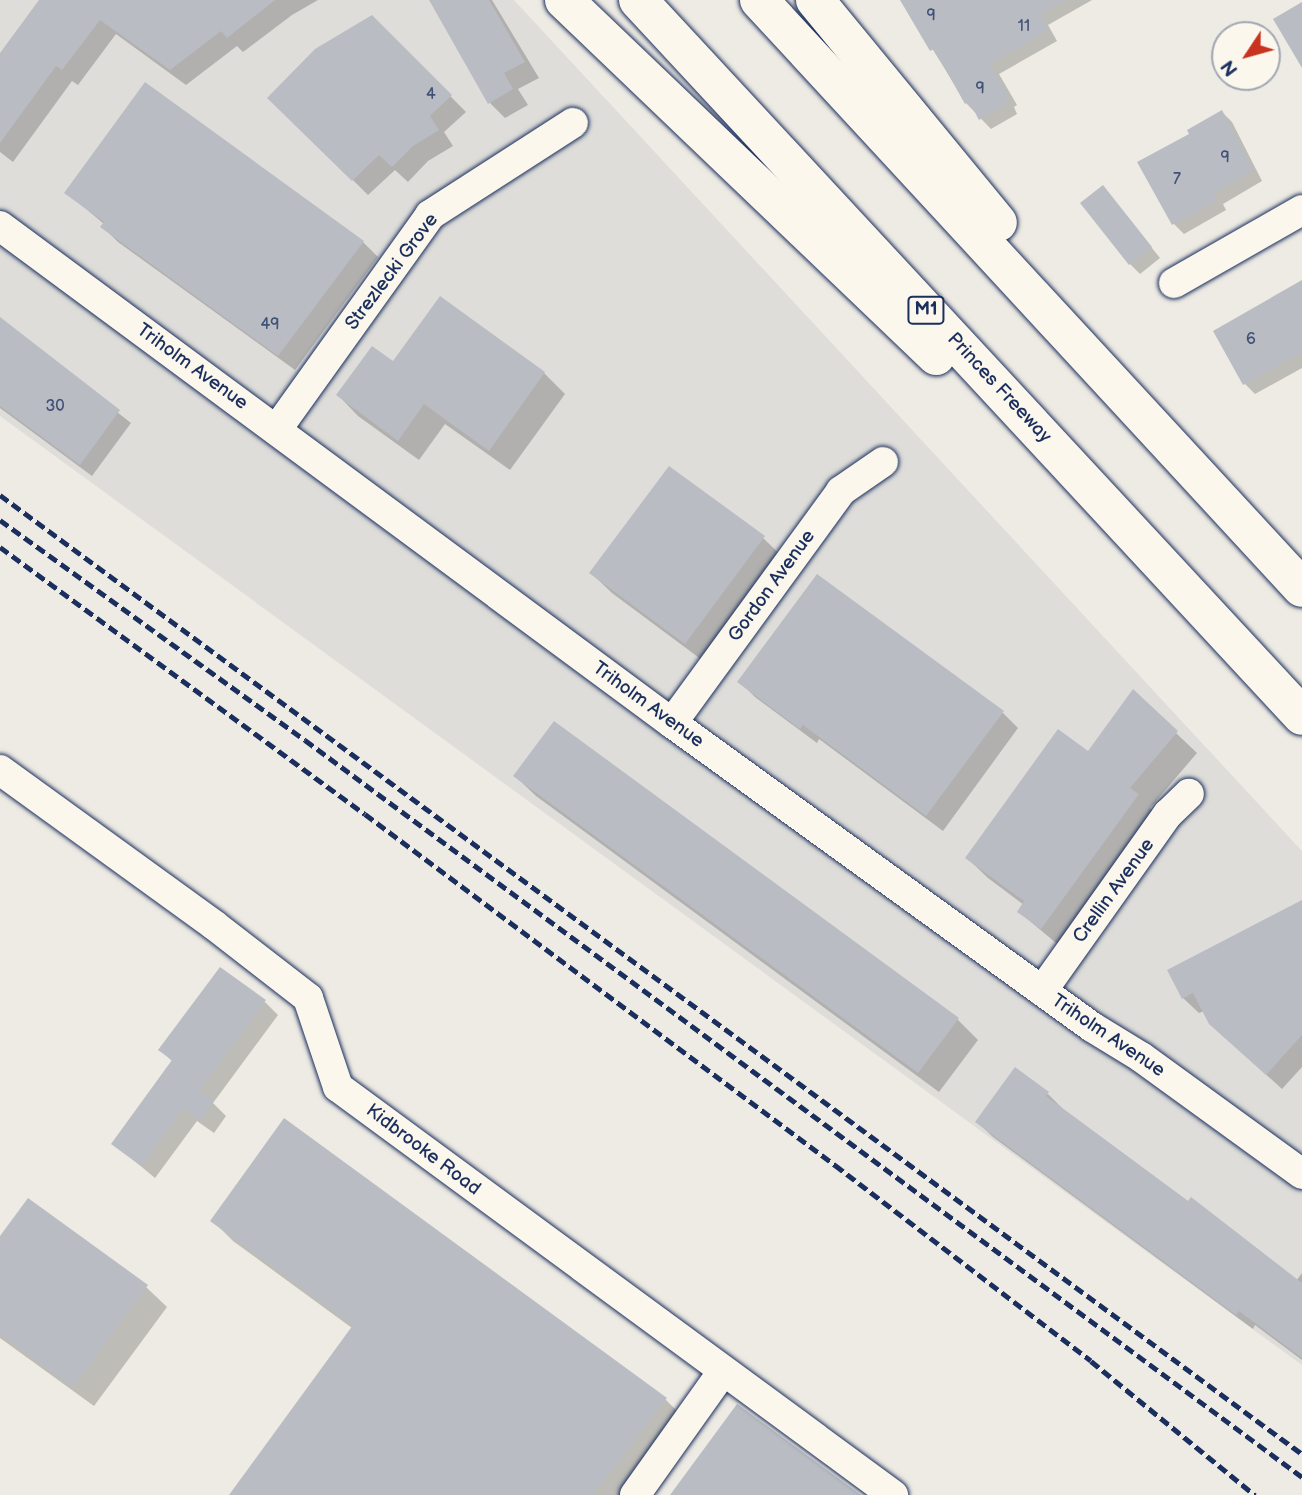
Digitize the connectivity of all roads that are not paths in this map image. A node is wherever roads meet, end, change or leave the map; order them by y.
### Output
1 (564, 0) edge
2 (638, 0) edge
3 (759, 0) edge
4 (815, 0) edge
5 (573, 123) dead end
6 (1302, 210) edge
7 (0, 226) edge
8 (1174, 284) dead end
9 (276, 429) junction
10 (1180, 456) junction
11 (883, 462) dead end
12 (1302, 588) edge
13 (1214, 620) junction
14 (1302, 716) edge
15 (672, 723) junction
16 (0, 770) edge
17 (1189, 794) dead end
18 (1042, 991) junction
19 (1302, 1174) edge
20 (723, 1371) junction
21 (635, 1495) edge
22 (893, 1495) edge

1 - 13 highway
2 - 13 highway, Princes Freeway / M1
3 - 10 highway
4 - 10 highway
5 - 9 street, Strezlecki Grove
6 - 8 street
7 - 9 street, Triholm Avenue
9 - 15 street, Triholm Avenue
10 - 12 highway
11 - 15 street, Gordon Avenue
13 - 14 highway, Princes Freeway / M1
15 - 18 street, Triholm Avenue
16 - 20 street, Kidbrooke Road
17 - 18 street, Crellin Avenue
18 - 19 street, Triholm Avenue
20 - 21 street
20 - 22 street, Kidbrooke Road

